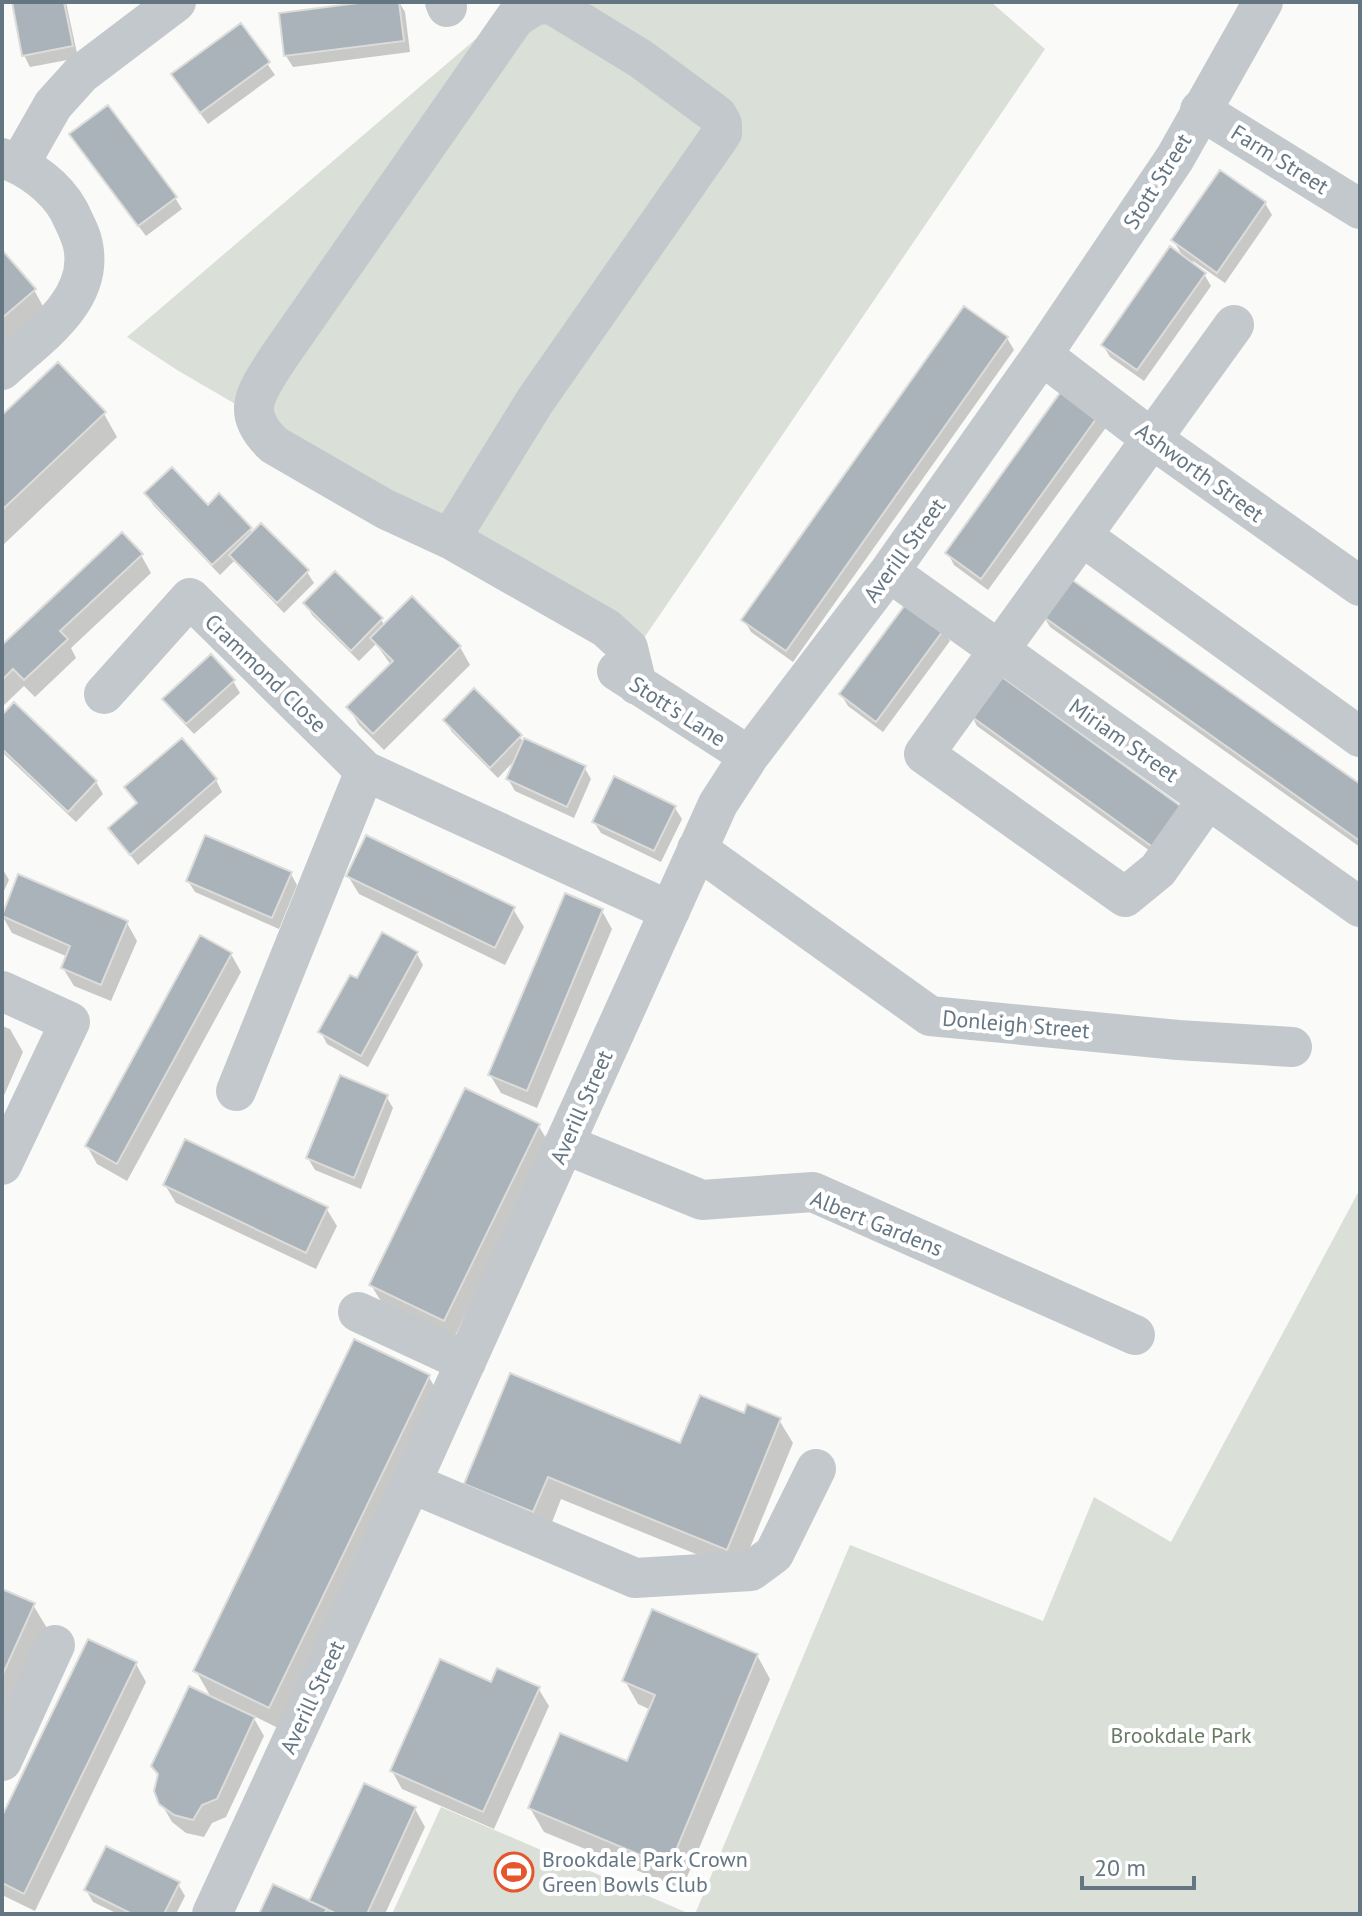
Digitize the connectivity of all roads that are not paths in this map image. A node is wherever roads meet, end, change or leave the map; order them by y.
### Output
1 (176, 2) edge
2 (1263, 2) edge
3 (1200, 110) junction
4 (11, 161) edge
5 (1360, 209) edge
6 (1234, 325) dead end
7 (1042, 355) junction
8 (2, 370) edge
9 (1152, 439) junction
10 (1082, 536) junction
11 (450, 539) junction
12 (889, 572) junction
13 (1360, 586) edge
14 (999, 651) junction
15 (104, 694) dead end
16 (1360, 737) edge
17 (749, 756) junction
18 (365, 771) junction
19 (1208, 799) junction
20 (697, 849) junction
21 (1360, 907) edge
22 (670, 911) junction
23 (2, 991) edge
24 (1292, 1047) dead end
25 (236, 1091) dead end
26 (564, 1144) junction
27 (2, 1165) edge
28 (358, 1312) dead end
29 (1135, 1335) dead end
30 (466, 1362) junction
31 (816, 1469) dead end
32 (411, 1483) junction
33 (55, 1645) dead end
34 (2, 1761) edge
35 (212, 1914) edge

1 - 4 street
2 - 3 street, Stott Street
3 - 5 street, Farm Street
3 - 7 street, Stott Street
4 - 8 street
6 - 9 street
7 - 9 street, Ashworth Street
7 - 12 street, Averill Street
9 - 10 street
9 - 13 street, Ashworth Street
10 - 14 street
10 - 16 street
11 - 11 street
11 - 17 street, Stott's Lane
12 - 14 street, Miriam Street
12 - 17 street, Averill Street
14 - 19 street, Miriam Street
14 - 19 street
15 - 18 street, Crammond Close
17 - 20 street, Averill Street
18 - 22 street, Crammond Close
18 - 25 street
19 - 21 street, Miriam Street
20 - 22 street, Averill Street
20 - 24 street, Donleigh Street
22 - 26 street, Averill Street
23 - 27 street
26 - 29 street, Albert Gardens
26 - 30 street, Averill Street
28 - 30 street
30 - 32 street, Averill Street
31 - 32 street
32 - 35 street, Averill Street
33 - 34 street

